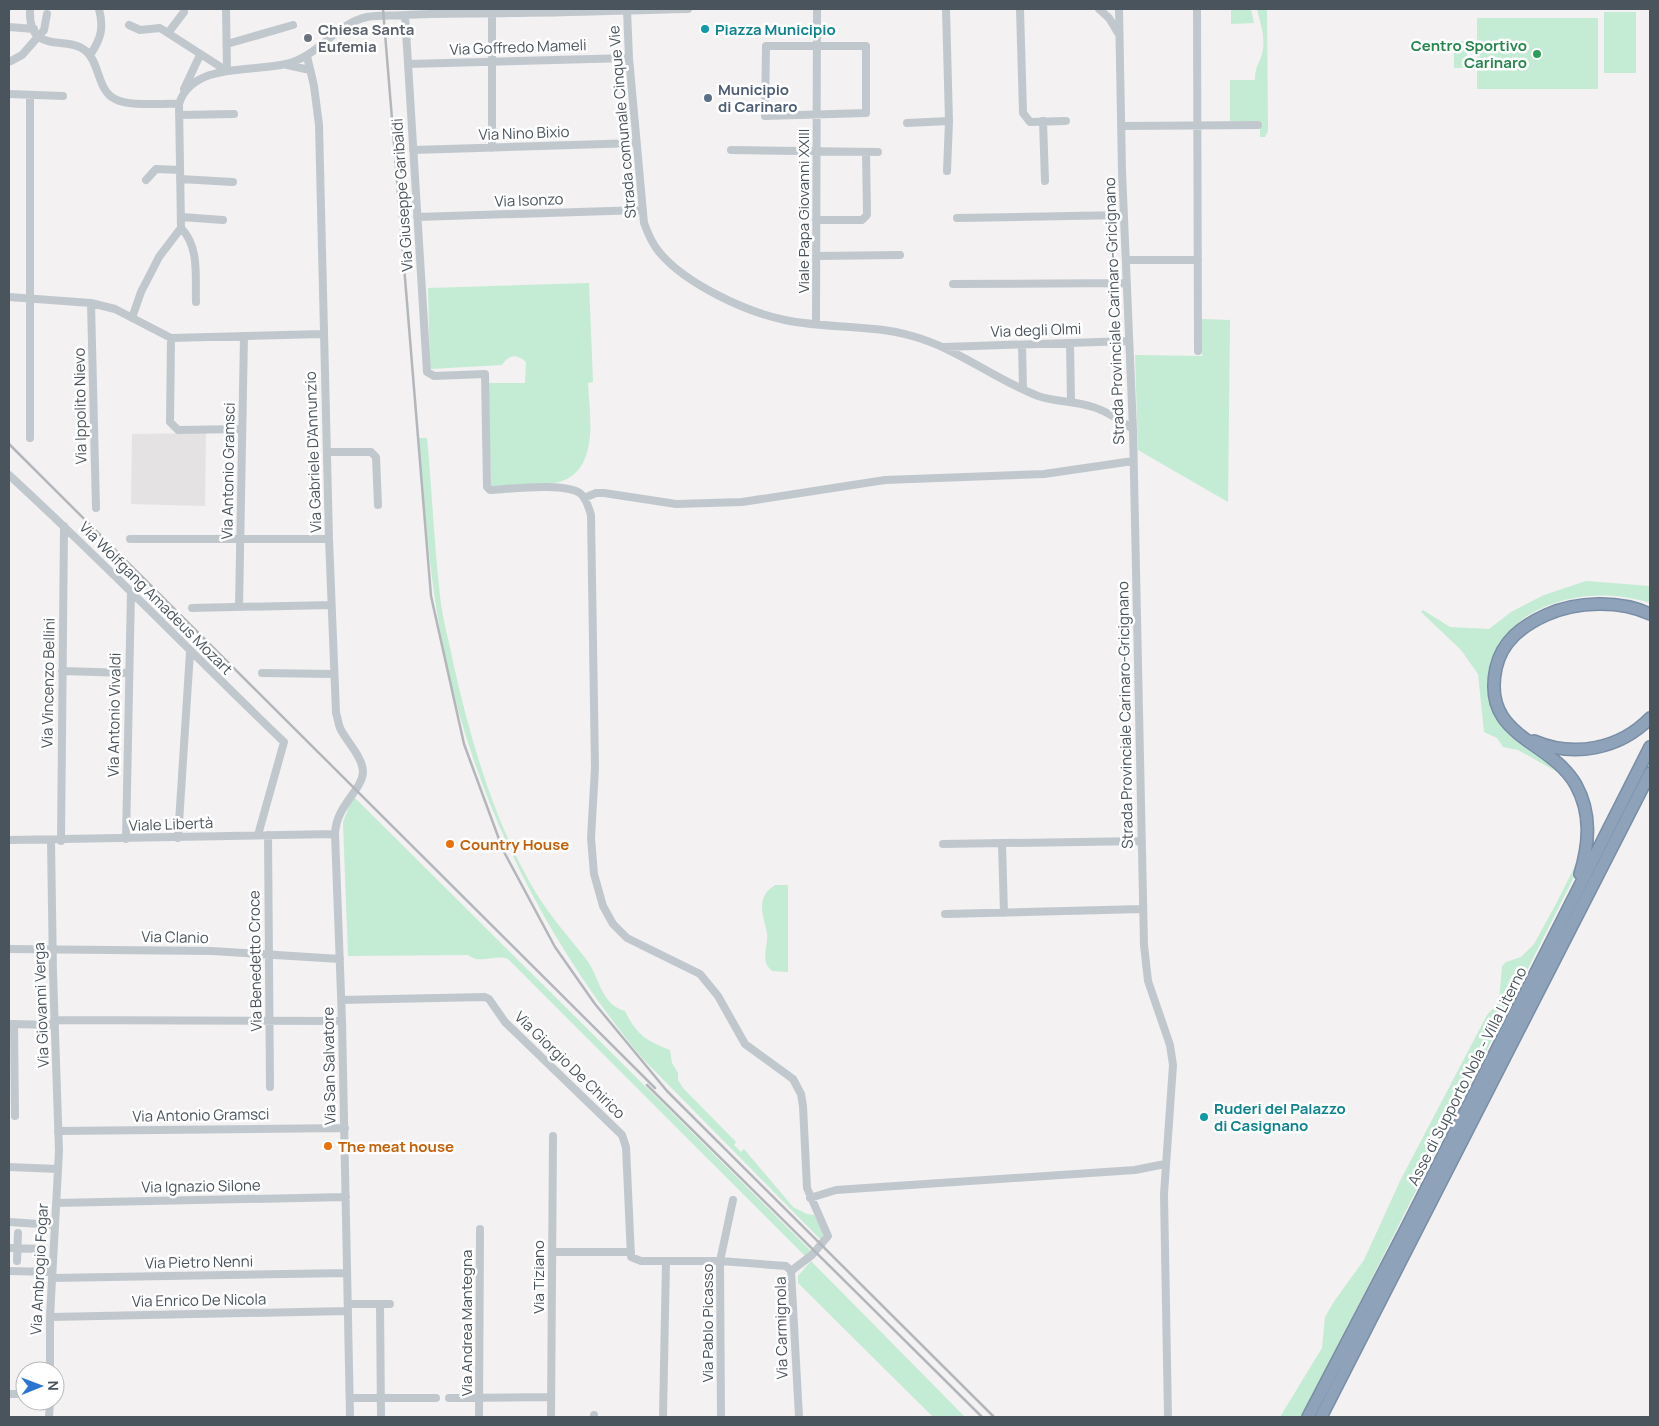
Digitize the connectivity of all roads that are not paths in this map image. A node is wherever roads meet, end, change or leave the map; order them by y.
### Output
1 (30, 9) edge
2 (99, 9) edge
3 (226, 9) edge
4 (366, 9) edge
5 (644, 9) edge
6 (688, 9) edge
7 (817, 9) edge
8 (946, 9) edge
9 (1020, 9) edge
10 (1099, 9) edge
11 (1119, 9) edge
12 (1197, 9) edge
13 (575, 10) edge
14 (627, 10) junction
15 (492, 11) edge
16 (184, 12) dead end
17 (47, 14) dead end
18 (404, 15) junction
19 (376, 17) junction
20 (130, 25) dead end
21 (293, 25) dead end
22 (9, 27) edge
23 (35, 32) junction
24 (168, 33) junction
25 (1119, 35) junction
26 (227, 44) junction
27 (817, 47) junction
28 (90, 55) junction
29 (200, 55) junction
30 (307, 56) junction
31 (629, 58) junction
32 (11, 61) dead end
33 (492, 62) junction
34 (408, 64) junction
35 (285, 65) junction
36 (310, 70) junction
37 (227, 71) junction
38 (9, 94) edge
39 (182, 94) junction
40 (30, 95) junction
41 (63, 96) dead end
42 (179, 104) junction
43 (234, 114) dead end
44 (179, 115) junction
45 (816, 116) junction
46 (950, 121) junction
47 (1066, 121) dead end
48 (1044, 122) junction
49 (907, 123) dead end
50 (1197, 124) junction
51 (1258, 125) dead end
52 (1121, 126) junction
53 (636, 143) junction
54 (492, 148) junction
55 (413, 150) junction
56 (731, 150) dead end
57 (816, 151) junction
58 (866, 152) junction
59 (878, 152) dead end
60 (947, 171) dead end
61 (180, 174) junction
62 (146, 180) dead end
63 (1044, 181) dead end
64 (232, 182) dead end
65 (642, 210) junction
66 (1124, 215) junction
67 (181, 217) junction
68 (417, 217) junction
69 (957, 218) dead end
70 (223, 220) dead end
71 (816, 220) junction
72 (181, 228) junction
73 (900, 255) dead end
74 (816, 256) junction
75 (1126, 260) junction
76 (1198, 260) junction
77 (1127, 283) junction
78 (953, 284) dead end
79 (9, 297) edge
80 (31, 298) junction
81 (196, 302) dead end
82 (91, 303) junction
83 (132, 318) junction
84 (816, 324) junction
85 (324, 334) junction
86 (244, 336) junction
87 (171, 338) junction
88 (1129, 341) junction
89 (1070, 343) junction
90 (1022, 345) junction
91 (943, 347) junction
92 (1198, 351) dead end
93 (1023, 389) junction
94 (1071, 402) junction
95 (242, 429) junction
96 (1133, 429) junction
97 (30, 438) dead end
98 (326, 452) junction
99 (1134, 461) junction
100 (9, 475) edge
101 (584, 498) junction
102 (378, 505) dead end
103 (96, 508) dead end
104 (64, 526) junction
105 (130, 539) dead end
106 (240, 539) junction
107 (329, 539) junction
108 (131, 591) junction
109 (331, 605) junction
110 (239, 607) junction
111 (192, 608) dead end
112 (1650, 614) edge
113 (190, 652) junction
114 (62, 671) junction
115 (128, 673) junction
116 (262, 673) dead end
117 (334, 674) junction
118 (1650, 718) edge
119 (1517, 733) junction
120 (1650, 747) edge
121 (1650, 773) edge
122 (1650, 784) edge
123 (335, 834) junction
124 (258, 835) junction
125 (268, 835) junction
126 (178, 838) junction
127 (126, 839) junction
128 (9, 840) edge
129 (61, 840) junction
130 (51, 841) junction
131 (1142, 841) junction
132 (1002, 843) junction
133 (943, 844) dead end
134 (1606, 860) junction
135 (1143, 909) junction
136 (1568, 909) junction
137 (1004, 912) junction
138 (946, 914) dead end
139 (9, 949) edge
140 (52, 949) junction
141 (269, 954) junction
142 (340, 959) junction
143 (341, 1000) junction
144 (270, 1021) junction
145 (342, 1021) junction
146 (54, 1023) junction
147 (11, 1024) edge
148 (270, 1087) dead end
149 (15, 1116) dead end
150 (344, 1128) junction
151 (58, 1131) junction
152 (553, 1136) dead end
153 (1165, 1164) junction
154 (9, 1167) edge
155 (58, 1169) junction
156 (346, 1196) junction
157 (810, 1198) junction
158 (733, 1200) dead end
159 (56, 1202) junction
160 (9, 1222) edge
161 (55, 1225) junction
162 (480, 1229) dead end
163 (18, 1233) dead end
164 (9, 1248) edge
165 (17, 1248) junction
166 (43, 1249) dead end
167 (552, 1252) junction
168 (631, 1252) junction
169 (17, 1261) dead end
170 (720, 1261) junction
171 (666, 1262) junction
172 (9, 1271) edge
173 (791, 1271) junction
174 (347, 1273) junction
175 (52, 1275) junction
176 (380, 1304) junction
177 (390, 1304) dead end
178 (348, 1307) junction
179 (50, 1317) junction
180 (50, 1361) edge
181 (551, 1397) junction
182 (350, 1398) junction
183 (381, 1398) junction
184 (436, 1398) dead end
185 (449, 1398) dead end
186 (480, 1398) junction
187 (350, 1417) edge
188 (381, 1417) edge
189 (479, 1417) edge
190 (551, 1417) edge
191 (663, 1417) edge
192 (721, 1417) edge
193 (799, 1417) edge
194 (1168, 1417) edge
195 (1308, 1417) edge
196 (1321, 1417) edge

1 - 23 street
2 - 28 street
3 - 26 street
4 - 19 street
5 - 6 street
5 - 14 street
7 - 27 street, Viale Papa Giovanni XXIII
8 - 46 street
9 - 48 street
10 - 25 street
11 - 25 street, Strada Provinciale Carinaro-Gricignano
12 - 50 street
13 - 14 street
13 - 15 street
14 - 31 street, Strada comunale Cinque Vie
15 - 18 street
15 - 33 street
16 - 24 street
17 - 23 street
18 - 19 street
18 - 34 street, Via Giuseppe Garibaldi
19 - 30 street
20 - 24 street
21 - 26 street
22 - 23 street
23 - 28 street
23 - 32 street
24 - 29 street
25 - 52 street, Strada Provinciale Carinaro-Gricignano
26 - 37 street
27 - 45 street, Viale Papa Giovanni XXIII
27 - 45 street
27 - 45 street
28 - 42 street
29 - 37 street
29 - 39 street
30 - 35 street
30 - 36 street, Via Gabriele D'Annunzio
31 - 33 street, Via Goffredo Mameli
31 - 53 street, Strada comunale Cinque Vie
33 - 34 street, Via Goffredo Mameli
33 - 54 street
34 - 55 street, Via Giuseppe Garibaldi
35 - 36 street
35 - 37 street
36 - 85 street, Via Gabriele D'Annunzio
37 - 39 street
38 - 40 street
39 - 42 street
40 - 41 street
40 - 80 street
42 - 44 street
43 - 44 street
44 - 61 street
45 - 57 street, Viale Papa Giovanni XXIII
46 - 49 street
46 - 60 street
47 - 48 street
48 - 63 street
50 - 51 street
50 - 52 street
50 - 76 street
52 - 66 street, Strada Provinciale Carinaro-Gricignano
53 - 54 street, Via Nino Bixio
53 - 65 street, Strada comunale Cinque Vie
54 - 55 street, Via Nino Bixio
55 - 68 street, Via Giuseppe Garibaldi
56 - 57 street
57 - 58 street
57 - 71 street, Viale Papa Giovanni XXIII
58 - 59 street
58 - 71 street
61 - 62 street
61 - 64 street
61 - 67 street
65 - 68 street, Via Isonzo
65 - 84 street, Strada comunale Cinque Vie
66 - 69 street
66 - 75 street, Strada Provinciale Carinaro-Gricignano
67 - 70 street
67 - 72 street
68 - 101 street, Via Giuseppe Garibaldi
71 - 74 street, Viale Papa Giovanni XXIII
72 - 81 street
72 - 83 street
73 - 74 street
74 - 84 street, Viale Papa Giovanni XXIII
75 - 76 street
75 - 77 street, Strada Provinciale Carinaro-Gricignano
76 - 92 street
77 - 78 street
77 - 88 street, Strada Provinciale Carinaro-Gricignano
79 - 80 street
80 - 82 street
80 - 97 street
82 - 83 street
82 - 103 street, Via Ippolito Nievo
83 - 87 street
84 - 91 street, Strada comunale Cinque Vie
85 - 86 street
85 - 98 street, Via Gabriele D'Annunzio
86 - 87 street
86 - 95 street, Via Antonio Gramsci
87 - 95 street
88 - 89 street, Via degli Olmi
88 - 96 street, Strada Provinciale Carinaro-Gricignano
89 - 90 street, Via degli Olmi
89 - 94 street
90 - 91 street, Via degli Olmi
90 - 93 street
91 - 93 street, Strada comunale Cinque Vie
93 - 94 street, Strada comunale Cinque Vie
94 - 96 street, Strada comunale Cinque Vie
95 - 106 street, Via Antonio Gramsci
96 - 99 street, Strada Provinciale Carinaro-Gricignano
98 - 102 street
98 - 107 street, Via Gabriele D'Annunzio
99 - 101 street
99 - 131 street, Strada Provinciale Carinaro-Gricignano
100 - 104 street, Via Wolfgang Amadeus Mozart
101 - 157 street, Via Carmignola
104 - 108 street, Via Wolfgang Amadeus Mozart
104 - 114 street, Via Vincenzo Bellini
105 - 106 street
106 - 107 street
106 - 110 street, Via Antonio Gramsci
107 - 109 street, Via Gabriele D'Annunzio
108 - 113 street, Via Wolfgang Amadeus Mozart
108 - 115 street, Via Antonio Vivaldi
109 - 110 street
109 - 117 street, Via Gabriele D'Annunzio
110 - 111 street
112 - 119 highway
113 - 124 street, Via Wolfgang Amadeus Mozart
113 - 126 street
114 - 115 street
114 - 129 street, Via Vincenzo Bellini
115 - 127 street, Via Antonio Vivaldi
116 - 117 street
117 - 123 street, Via Gabriele D'Annunzio
118 - 119 highway
119 - 136 highway
120 - 136 highway, Asse di Supporto Nola - Villa Literno
121 - 134 highway, Asse di Supporto Nola - Villa Literno
122 - 134 highway
123 - 125 street, Viale Libertà
123 - 142 street, Via San Salvatore
124 - 125 street, Viale Libertà
124 - 126 street, Viale Libertà
125 - 141 street, Via Benedetto Croce
126 - 127 street, Viale Libertà
127 - 129 street, Viale Libertà
128 - 130 street, Viale Libertà
129 - 130 street, Viale Libertà
130 - 140 street, Via Giovanni Verga
131 - 132 street
131 - 135 street, Strada Provinciale Carinaro-Gricignano
132 - 133 street
132 - 137 street
134 - 196 highway, Asse di Supporto Nola - Villa Literno
135 - 137 street
135 - 153 street, Strada Provinciale Carinaro-Gricignano
136 - 195 highway, Asse di Supporto Nola - Villa Literno
137 - 138 street
139 - 140 street, Via Clanio
140 - 141 street, Via Clanio
140 - 146 street, Via Giovanni Verga
141 - 142 street, Via Clanio
141 - 144 street, Via Benedetto Croce
142 - 143 street, Via San Salvatore
143 - 145 street, Via San Salvatore
143 - 168 street, Via Giorgio De Chirico
144 - 145 street
144 - 146 street
144 - 148 street, Via Benedetto Croce
145 - 150 street, Via San Salvatore
146 - 147 street
146 - 151 street, Via Giovanni Verga
147 - 149 street
150 - 151 street, Via Antonio Gramsci
150 - 156 street, Via San Salvatore
151 - 155 street, Via Giovanni Verga
152 - 167 street, Via Tiziano
153 - 157 street
153 - 194 street, Strada Provinciale Carinaro-Gricignano
154 - 155 street
155 - 159 street, Via Ambrogio Fogar
156 - 159 street, Via Ignazio Silone
156 - 174 street, Via San Salvatore
157 - 173 street, Via Carmignola
158 - 170 street, Via Pablo Picasso
159 - 161 street, Via Ambrogio Fogar
160 - 161 street
161 - 175 street, Via Ambrogio Fogar
162 - 186 street, Via Andrea Mantegna
163 - 165 street
164 - 165 street
165 - 166 street
165 - 169 street
167 - 168 street
167 - 181 street, Via Tiziano
168 - 171 street
170 - 171 street
170 - 173 street
170 - 192 street, Via Pablo Picasso
171 - 191 street
172 - 175 street, Via Pietro Nenni
173 - 193 street, Via Carmignola
174 - 175 street, Via Pietro Nenni
174 - 178 street, Via San Salvatore
175 - 179 street, Via Ambrogio Fogar
176 - 177 street, Via Enrico De Nicola
176 - 178 street, Via Enrico De Nicola
176 - 183 street
178 - 179 street, Via Enrico De Nicola
178 - 182 street, Via San Salvatore
179 - 180 street, Via Ambrogio Fogar
181 - 186 street
181 - 190 street, Via Tiziano
182 - 183 street
182 - 187 street, Via San Salvatore
183 - 184 street
183 - 188 street
185 - 186 street
186 - 189 street, Via Andrea Mantegna

